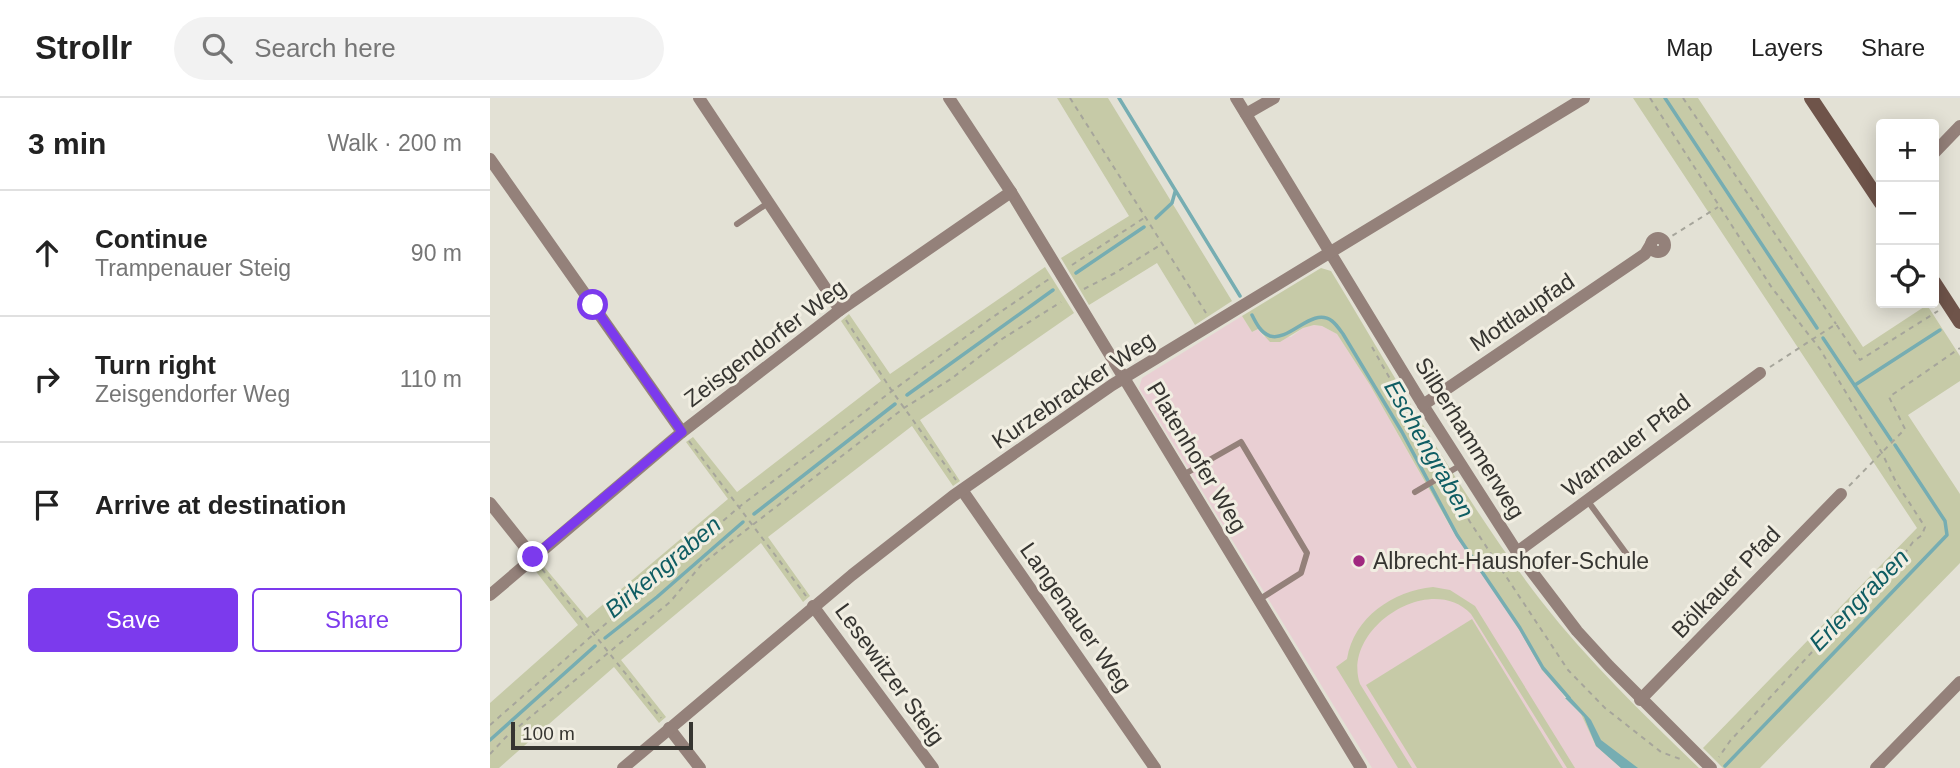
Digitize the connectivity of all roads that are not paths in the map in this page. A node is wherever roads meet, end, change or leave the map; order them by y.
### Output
1 (699, 98) edge
2 (949, 98) edge
3 (1236, 98) edge
4 (1274, 98) edge
5 (1584, 98) edge
6 (1811, 98) edge
7 (1245, 114) junction
8 (1960, 126) edge
9 (1939, 148) edge
10 (490, 159) edge
11 (1011, 192) junction
12 (1876, 195) edge
13 (768, 202) junction
14 (737, 224) dead end
15 (1654, 247) road end
16 (1330, 253) junction
17 (1939, 289) edge
18 (840, 310) junction
19 (1960, 322) edge
20 (1760, 373) road end
21 (1125, 378) junction
22 (1423, 405) junction
23 (682, 432) junction
24 (1462, 464) junction
25 (1183, 475) junction
26 (962, 490) junction
27 (1417, 491) dead end
28 (1841, 494) road end
29 (1587, 500) junction
30 (490, 503) edge
31 (1517, 552) junction
32 (533, 557) junction
33 (1634, 564) dead end
34 (490, 595) edge
35 (1260, 599) junction
36 (813, 606) junction
37 (1960, 681) edge
38 (1640, 700) junction
39 (668, 728) junction
40 (623, 768) edge
41 (700, 768) edge
42 (933, 768) edge
43 (1155, 768) edge
44 (1361, 768) edge
45 (1711, 768) edge
46 (1876, 768) edge

1 - 13 street
2 - 11 street, Platenhofer Weg
3 - 7 street, Silberhammerweg
4 - 7 street
5 - 16 street, Kurzebracker Weg
6 - 12 main road
7 - 16 street, Silberhammerweg
8 - 9 street
10 - 23 street
11 - 18 street, Zeisgendorfer Weg
11 - 21 street, Platenhofer Weg
13 - 14 lane
13 - 18 street
15 - 22 street, Mottlaupfad
16 - 21 street, Kurzebracker Weg
16 - 22 street, Silberhammerweg
17 - 19 main road
18 - 23 street, Zeisgendorfer Weg
20 - 29 street, Warnauer Pfad
21 - 25 street, Platenhofer Weg
21 - 26 street, Kurzebracker Weg
22 - 24 street, Silberhammerweg
23 - 32 street, Zeisgendorfer Weg
24 - 27 lane
24 - 31 street, Silberhammerweg
25 - 35 street, Platenhofer Weg
25 - 35 lane
26 - 36 street, Kurzebracker Weg
26 - 43 street, Langenauer Weg
28 - 38 street, Bölkauer Pfad
29 - 31 street, Warnauer Pfad
29 - 33 lane
30 - 32 street
31 - 38 street, Silberhammerweg
32 - 34 street, Zeisgendorfer Weg
35 - 44 street, Platenhofer Weg
36 - 39 street, Kurzebracker Weg
36 - 42 street, Lesewitzer Steig
37 - 46 street
38 - 45 street, Silberhammerweg
39 - 40 street, Kurzebracker Weg
39 - 41 street

